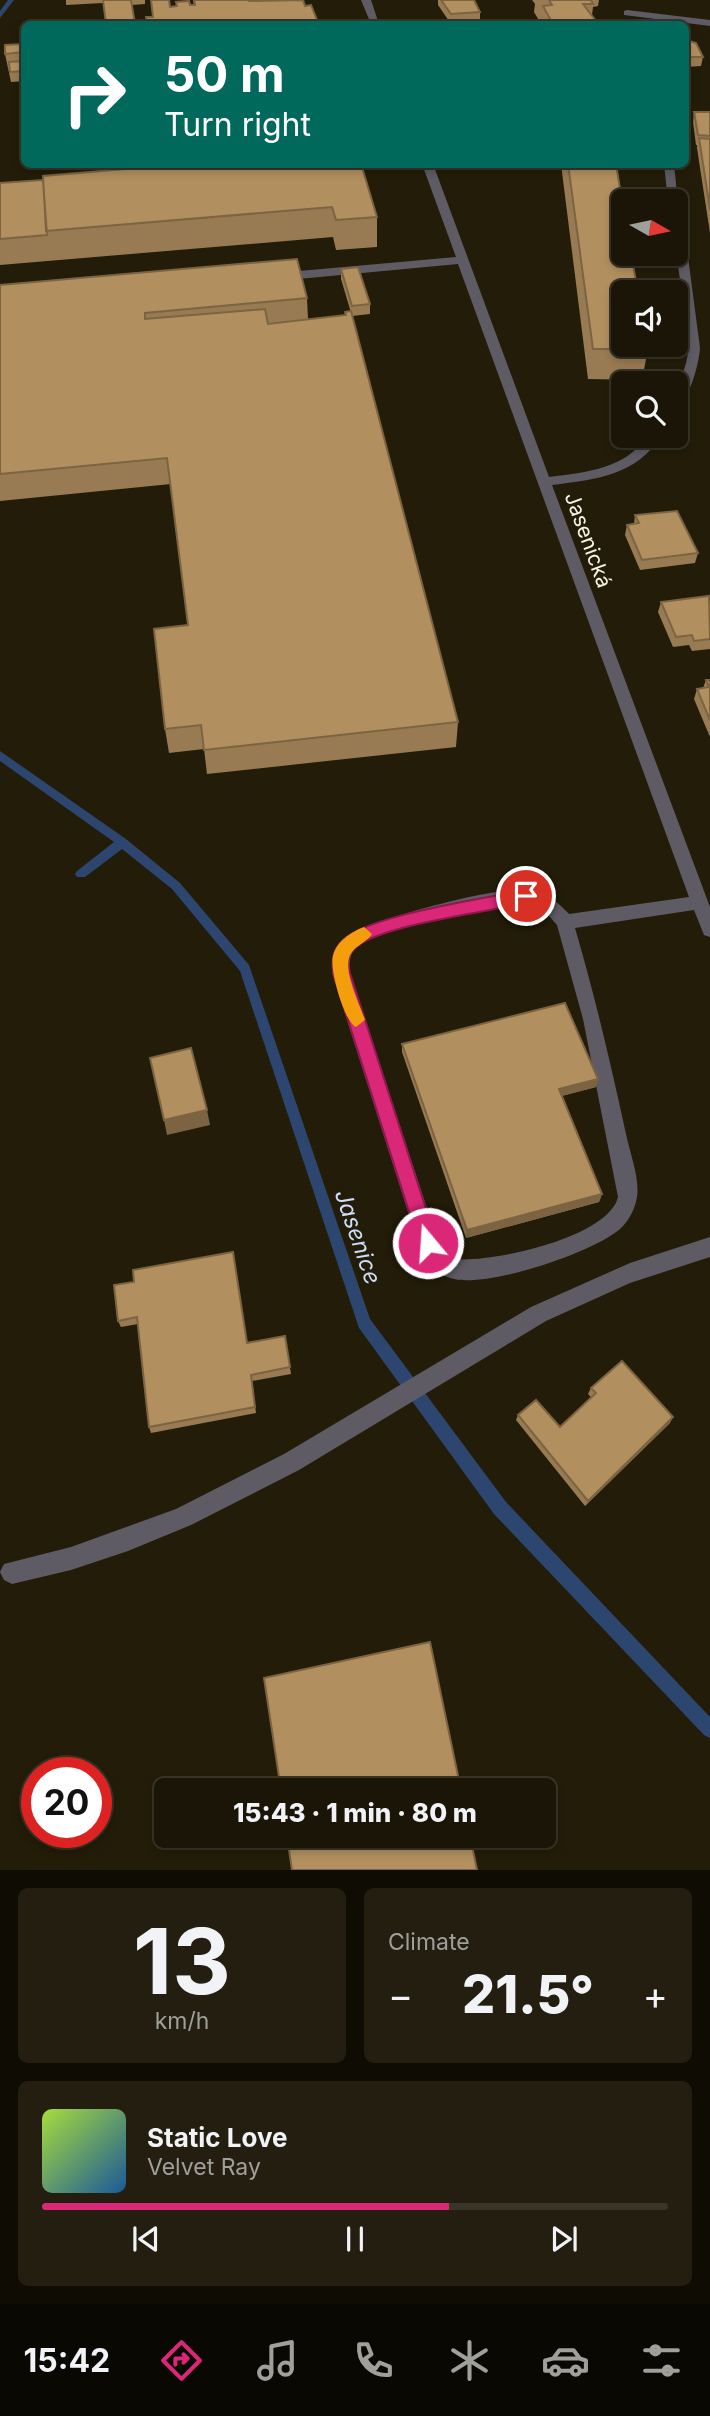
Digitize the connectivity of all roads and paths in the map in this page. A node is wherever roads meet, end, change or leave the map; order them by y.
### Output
1 (366, 0) edge
2 (619, 0) edge
3 (627, 13) junction
4 (374, 21) edge
5 (630, 21) edge
6 (710, 23) edge
7 (428, 168) edge
8 (670, 168) edge
9 (672, 189) edge
10 (462, 260) junction
11 (683, 266) edge
12 (270, 278) edge
13 (688, 376) edge
14 (648, 448) edge
15 (544, 482) junction
16 (700, 902) junction
17 (565, 922) junction
18 (710, 930) edge
19 (710, 1247) edge
20 (12, 1572) dead end

1 - 4 street
2 - 3 street
3 - 5 street
3 - 6 street
7 - 10 street, Jasenická
8 - 9 street
10 - 12 street
10 - 15 street, Jasenická
11 - 13 street
14 - 15 street
15 - 16 street, Jasenická
16 - 17 street
16 - 18 street, Jasenická
17 - 17 street
19 - 20 street

